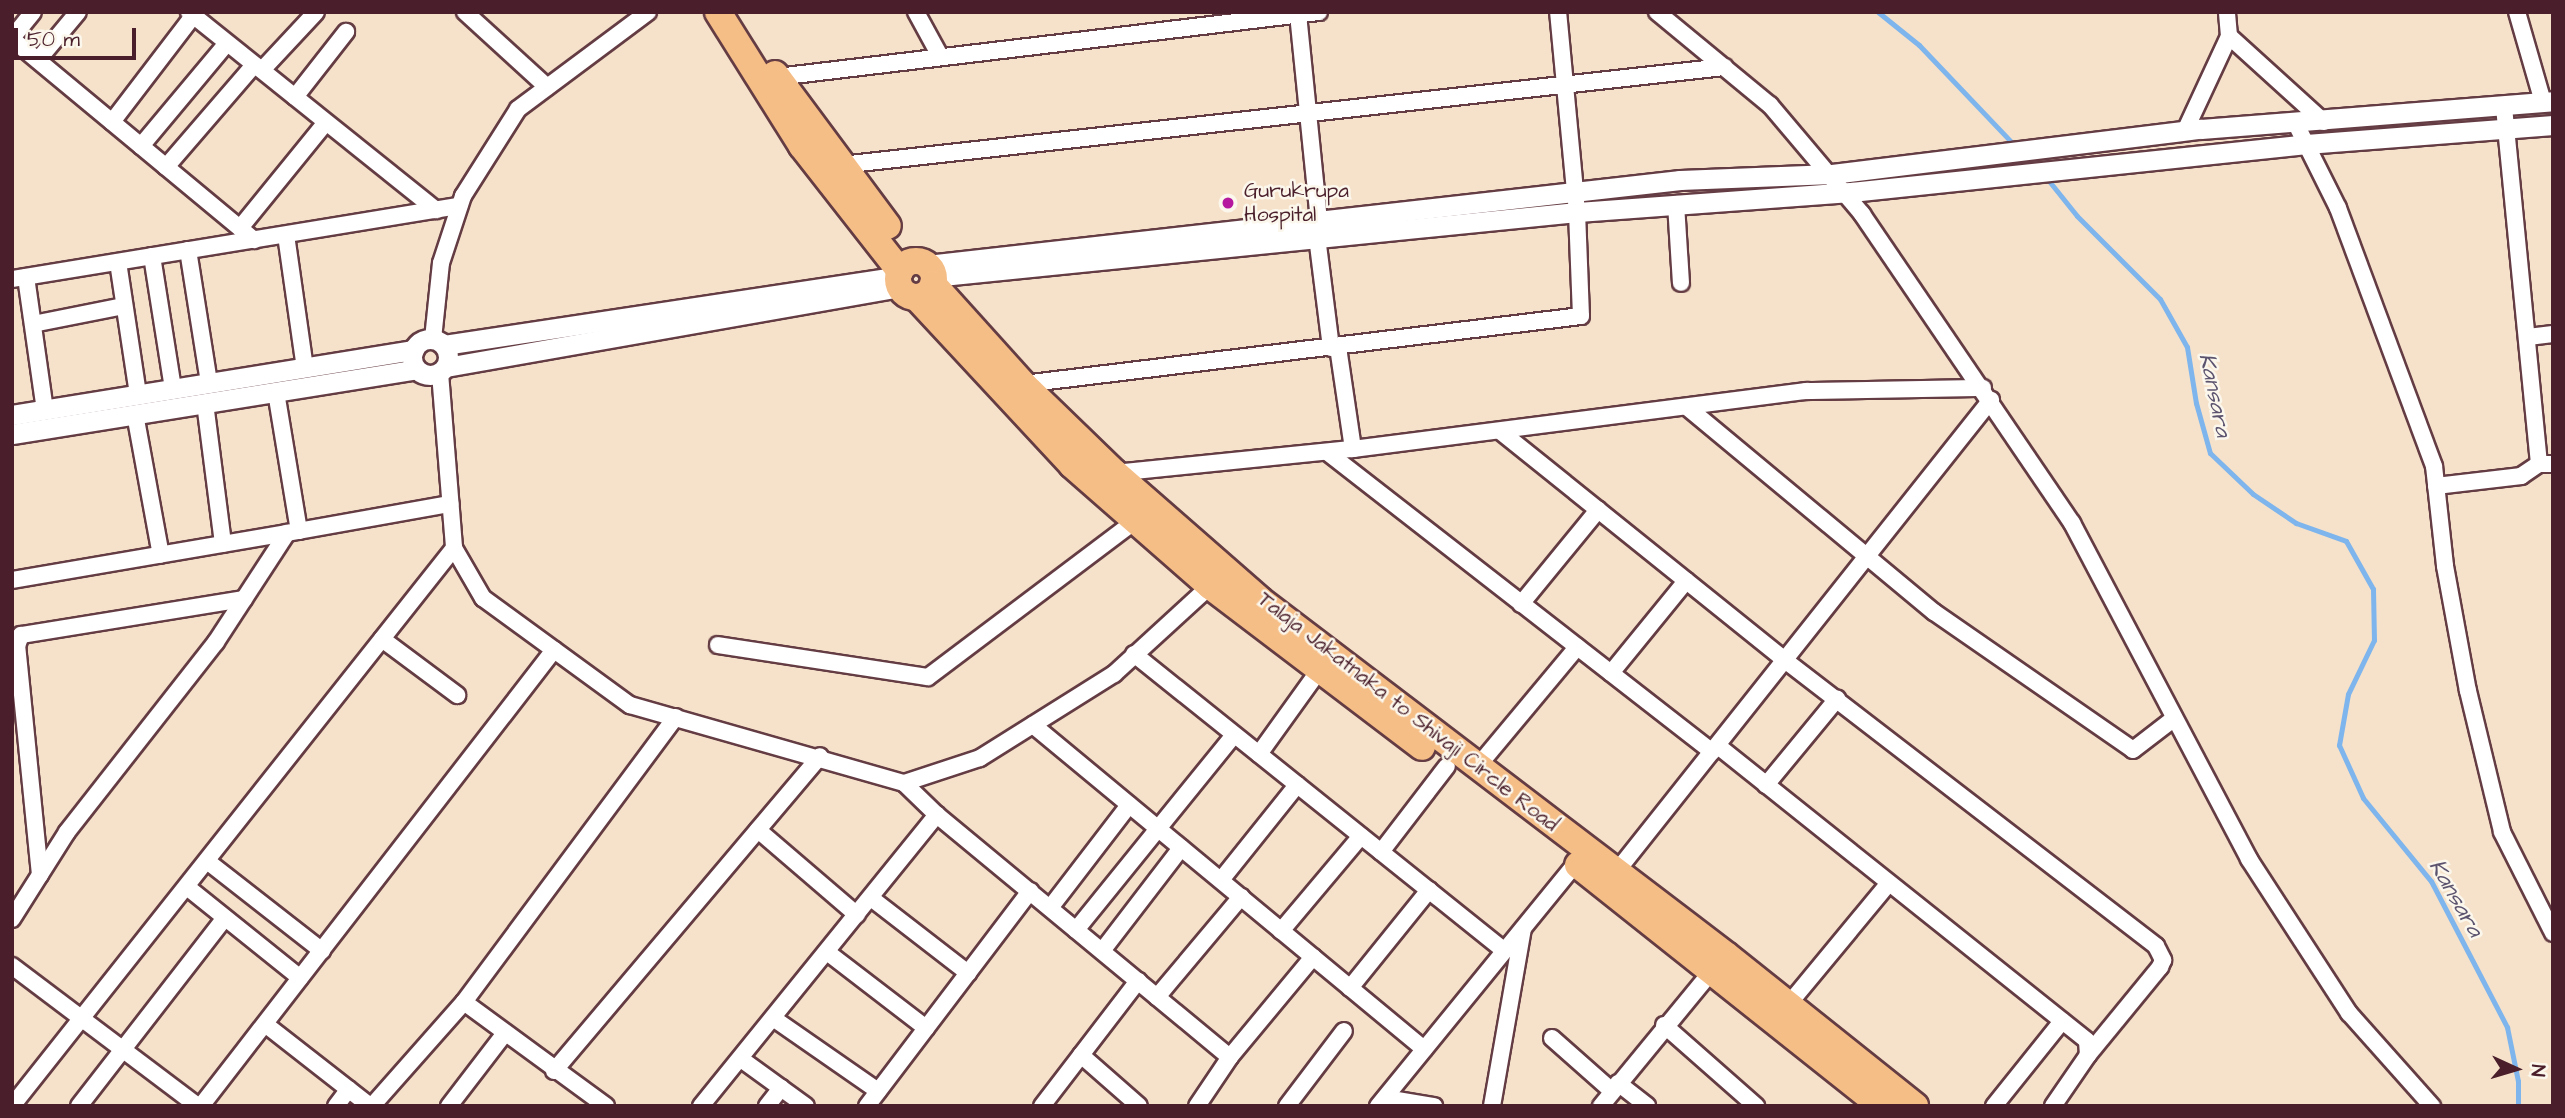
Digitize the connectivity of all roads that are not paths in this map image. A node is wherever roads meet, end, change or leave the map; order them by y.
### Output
1 (33, 12) edge
2 (78, 12) edge
3 (316, 12) edge
4 (464, 12) edge
5 (648, 12) edge
6 (718, 12) edge
7 (739, 12) edge
8 (916, 12) edge
9 (1319, 12) edge
10 (1558, 12) edge
11 (1657, 12) edge
12 (2227, 12) edge
13 (2517, 12) edge
14 (193, 13) edge
15 (1298, 14) junction
16 (1211, 18) edge
17 (346, 32) dead end
18 (2229, 36) junction
19 (12, 39) edge
20 (227, 43) junction
21 (940, 56) junction
22 (38, 61) junction
23 (1724, 67) junction
24 (258, 68) junction
25 (777, 77) junction
26 (547, 87) junction
27 (1564, 88) junction
28 (295, 97) junction
29 (2548, 102) edge
30 (2504, 107) junction
31 (1309, 114) junction
32 (111, 122) junction
33 (326, 122) junction
34 (2324, 122) junction
35 (2296, 124) junction
36 (2553, 125) edge
37 (2506, 130) junction
38 (2185, 131) junction
39 (2306, 144) junction
40 (141, 146) junction
41 (841, 165) junction
42 (166, 167) junction
43 (1832, 174) junction
44 (1575, 191) junction
45 (1841, 192) junction
46 (1676, 204) junction
47 (460, 206) junction
48 (436, 210) junction
49 (1577, 212) junction
50 (1317, 220) junction
51 (240, 228) junction
52 (286, 234) junction
53 (254, 240) junction
54 (1317, 241) junction
55 (188, 250) junction
56 (152, 256) junction
57 (118, 262) junction
58 (915, 277) junction
59 (19, 278) edge
60 (1681, 283) dead end
61 (124, 306) junction
62 (33, 324) junction
63 (2553, 334) edge
64 (2528, 337) junction
65 (438, 342) junction
66 (1334, 348) junction
67 (415, 359) junction
68 (305, 368) junction
69 (443, 370) junction
70 (1023, 384) junction
71 (173, 389) junction
72 (276, 392) junction
73 (207, 393) junction
74 (1987, 394) junction
75 (136, 404) junction
76 (1687, 407) junction
77 (45, 410) junction
78 (12, 415) edge
79 (1500, 431) junction
80 (12, 434) edge
81 (1353, 449) junction
82 (1327, 452) junction
83 (2546, 464) edge
84 (1115, 473) junction
85 (2437, 486) junction
86 (450, 505) junction
87 (1598, 509) junction
88 (1135, 521) junction
89 (293, 532) junction
90 (223, 544) junction
91 (454, 548) junction
92 (161, 555) junction
93 (1867, 559) junction
94 (12, 580) edge
95 (1686, 581) junction
96 (1210, 586) junction
97 (244, 598) junction
98 (1521, 604) junction
99 (382, 639) junction
100 (718, 645) dead end
101 (1577, 647) junction
102 (554, 650) junction
103 (1134, 654) junction
104 (1787, 661) junction
105 (1320, 669) junction
106 (1611, 673) junction
107 (457, 695) dead end
108 (1837, 699) junction
109 (676, 717) junction
110 (2172, 720) junction
111 (1033, 725) junction
112 (1234, 735) junction
113 (1715, 749) junction
114 (1259, 754) junction
115 (820, 756) junction
116 (1447, 766) junction
117 (1478, 766) junction
118 (904, 783) junction
119 (1297, 785) junction
120 (1766, 785) junction
121 (1129, 805) junction
122 (937, 815) junction
123 (1156, 827) junction
124 (758, 830) junction
125 (1361, 836) junction
126 (1181, 848) junction
127 (1381, 852) junction
128 (1581, 857) junction
129 (207, 862) junction
130 (40, 875) junction
131 (1610, 879) junction
132 (1221, 880) junction
133 (1889, 883) junction
134 (187, 887) junction
135 (1429, 890) junction
136 (1030, 891) junction
137 (1241, 897) junction
138 (871, 898) junction
139 (1050, 908) junction
140 (857, 915) junction
141 (225, 918) junction
142 (12, 919) edge
143 (1523, 926) junction
144 (1076, 930) junction
145 (1281, 931) junction
146 (2553, 933) edge
147 (1503, 950) junction
148 (321, 951) junction
149 (1102, 951) junction
150 (827, 952) junction
151 (1313, 957) junction
152 (12, 966) edge
153 (1711, 972) junction
154 (968, 973) junction
155 (300, 978) junction
156 (1138, 981) junction
157 (1350, 988) junction
158 (1157, 997) junction
159 (464, 1002) junction
160 (1788, 1005) junction
161 (773, 1018) junction
162 (83, 1019) junction
163 (2062, 1021) junction
164 (265, 1024) junction
165 (1664, 1025) junction
166 (926, 1028) junction
167 (1343, 1031) dead end
168 (505, 1033) junction
169 (1552, 1038) dead end
170 (1424, 1049) junction
171 (125, 1051) junction
172 (1081, 1055) junction
173 (2088, 1055) junction
174 (1230, 1057) junction
175 (741, 1059) junction
176 (554, 1071) junction
177 (1615, 1087) junction
178 (781, 1088) junction
179 (349, 1089) junction
180 (878, 1091) junction
181 (16, 1095) edge
182 (1382, 1102) edge
183 (79, 1106) edge
184 (200, 1106) edge
185 (336, 1106) edge
186 (371, 1106) edge
187 (449, 1106) edge
188 (606, 1106) edge
189 (701, 1106) edge
190 (767, 1106) edge
191 (806, 1106) edge
192 (867, 1106) edge
193 (1042, 1106) edge
194 (1139, 1106) edge
195 (1197, 1106) edge
196 (1287, 1106) edge
197 (1434, 1106) edge
198 (1492, 1106) edge
199 (1601, 1106) edge
200 (1647, 1106) edge
201 (1756, 1106) edge
202 (1881, 1106) edge
203 (1915, 1106) edge
204 (1994, 1106) edge
205 (2053, 1106) edge
206 (2432, 1106) edge

1 - 19 street
2 - 22 street
3 - 24 street
4 - 26 street
5 - 26 street
6 - 58 highway, Talaja Jakatnaka to Shivaji Circle Road
7 - 25 highway, Talaja Jakatnaka to Shivaji Circle Road
8 - 21 street
9 - 15 street
10 - 27 street
11 - 23 street
12 - 18 street
13 - 29 street
14 - 20 street
14 - 32 street
15 - 16 street
15 - 31 street
16 - 21 street
17 - 28 street
18 - 34 street
18 - 38 street
19 - 22 street
20 - 24 street
20 - 40 street
21 - 25 street
22 - 32 street
23 - 27 street
23 - 43 street
24 - 28 street
24 - 42 street
25 - 41 highway, Talaja Jakatnaka to Shivaji Circle Road
26 - 47 street
27 - 31 street
27 - 44 street
28 - 33 street
29 - 30 street
30 - 34 street
30 - 37 street
31 - 41 street
31 - 50 street
32 - 40 street
33 - 48 street
33 - 51 street
34 - 35 street
35 - 38 street
35 - 39 street
36 - 37 street
37 - 39 street
37 - 64 street
38 - 43 street
39 - 45 street
39 - 85 street
40 - 42 street
41 - 58 highway, Talaja Jakatnaka to Shivaji Circle Road
42 - 51 street
43 - 44 street
43 - 45 street
44 - 49 street
44 - 50 street
45 - 46 street
45 - 74 street
46 - 49 street
46 - 60 street
47 - 48 street
47 - 65 street
48 - 52 street
49 - 54 street
49 - 66 street
50 - 54 street
50 - 58 street
51 - 53 street
52 - 53 street
52 - 68 street
53 - 55 street
54 - 58 street
54 - 66 street
55 - 56 street
55 - 73 street
56 - 57 street
56 - 71 street
57 - 59 street
57 - 61 street
58 - 65 street
58 - 69 street
58 - 70 highway, Talaja Jakatnaka to Shivaji Circle Road
58 - 88 highway, Talaja Jakatnaka to Shivaji Circle Road
59 - 62 street
61 - 62 street
61 - 75 street
62 - 77 street
63 - 64 street
64 - 83 street
65 - 67 street
65 - 69 street
66 - 70 street
66 - 81 street
67 - 68 street
67 - 69 street
67 - 72 street
68 - 73 street
69 - 86 street
70 - 84 highway, Talaja Jakatnaka to Shivaji Circle Road
71 - 73 street
71 - 75 street
72 - 73 street
72 - 89 street
73 - 75 street
73 - 90 street
74 - 76 street
74 - 93 street
74 - 110 street
75 - 77 street
75 - 80 street
75 - 92 street
76 - 79 street
76 - 93 street
77 - 78 street
79 - 81 street
79 - 87 street
81 - 82 street
82 - 84 street
82 - 98 street
83 - 85 street
84 - 117 highway, Talaja Jakatnaka to Shivaji Circle Road
85 - 146 street
86 - 89 street
86 - 91 street
87 - 95 street
87 - 98 street
88 - 96 highway, Talaja Jakatnaka to Shivaji Circle Road
88 - 100 street
89 - 90 street
89 - 97 street
90 - 92 street
91 - 99 street
91 - 102 street
92 - 94 street
93 - 104 street
93 - 110 street
95 - 104 street
95 - 106 street
96 - 103 street
96 - 105 highway, Talaja Jakatnaka to Shivaji Circle Road
97 - 130 street
97 - 130 street
98 - 101 street
99 - 107 street
99 - 129 street
101 - 106 street
101 - 117 street
102 - 109 street
102 - 148 street
103 - 111 street
103 - 112 street
104 - 108 street
104 - 113 street
105 - 114 street
105 - 116 highway, Talaja Jakatnaka to Shivaji Circle Road
106 - 113 street
108 - 120 street
108 - 173 street
109 - 115 street
109 - 159 street
110 - 206 street
111 - 118 street
111 - 121 street
112 - 114 street
112 - 123 street
113 - 120 street
113 - 131 street
114 - 119 street
115 - 118 street
115 - 124 street
116 - 127 street
116 - 128 highway, Talaja Jakatnaka to Shivaji Circle Road
117 - 128 highway, Talaja Jakatnaka to Shivaji Circle Road
118 - 122 street
119 - 125 street
119 - 132 street
120 - 133 street
121 - 123 street
121 - 139 street
122 - 136 street
122 - 138 street
123 - 126 street
123 - 144 street
124 - 140 street
124 - 176 street
125 - 127 street
125 - 145 street
126 - 132 street
126 - 149 street
127 - 135 street
128 - 131 highway, Talaja Jakatnaka to Shivaji Circle Road
128 - 143 street
129 - 134 street
129 - 148 street
130 - 142 street
131 - 153 highway, Talaja Jakatnaka to Shivaji Circle Road
131 - 160 highway, Talaja Jakatnaka to Shivaji Circle Road
132 - 137 street
133 - 160 street
133 - 163 street
134 - 141 street
134 - 162 street
135 - 147 street
135 - 157 street
136 - 139 street
136 - 154 street
137 - 145 street
137 - 158 street
138 - 140 street
138 - 154 street
139 - 144 street
140 - 150 street
141 - 155 street
141 - 171 street
143 - 147 street
143 - 198 street
144 - 149 street
145 - 151 street
147 - 170 street
148 - 155 street
149 - 156 street
150 - 161 street
150 - 166 street
151 - 157 street
151 - 174 street
152 - 162 street
153 - 165 street
153 - 202 highway, Talaja Jakatnaka to Shivaji Circle Road
154 - 166 street
155 - 164 street
156 - 158 street
156 - 172 street
157 - 170 street
158 - 174 street
159 - 168 street
159 - 186 street
160 - 203 highway, Talaja Jakatnaka to Shivaji Circle Road
161 - 175 street
161 - 180 street
162 - 171 street
162 - 181 street
163 - 173 street
163 - 204 street
164 - 179 street
164 - 184 street
165 - 177 street
165 - 201 street
166 - 180 street
167 - 196 street
168 - 176 street
168 - 187 street
169 - 177 street
170 - 182 street
171 - 183 street
171 - 184 street
172 - 193 street
172 - 194 street
173 - 205 street
174 - 195 street
175 - 178 street
175 - 189 street
176 - 188 street
177 - 199 street
177 - 200 street
178 - 190 street
178 - 191 street
179 - 185 street
179 - 186 street
180 - 192 street
182 - 197 street

